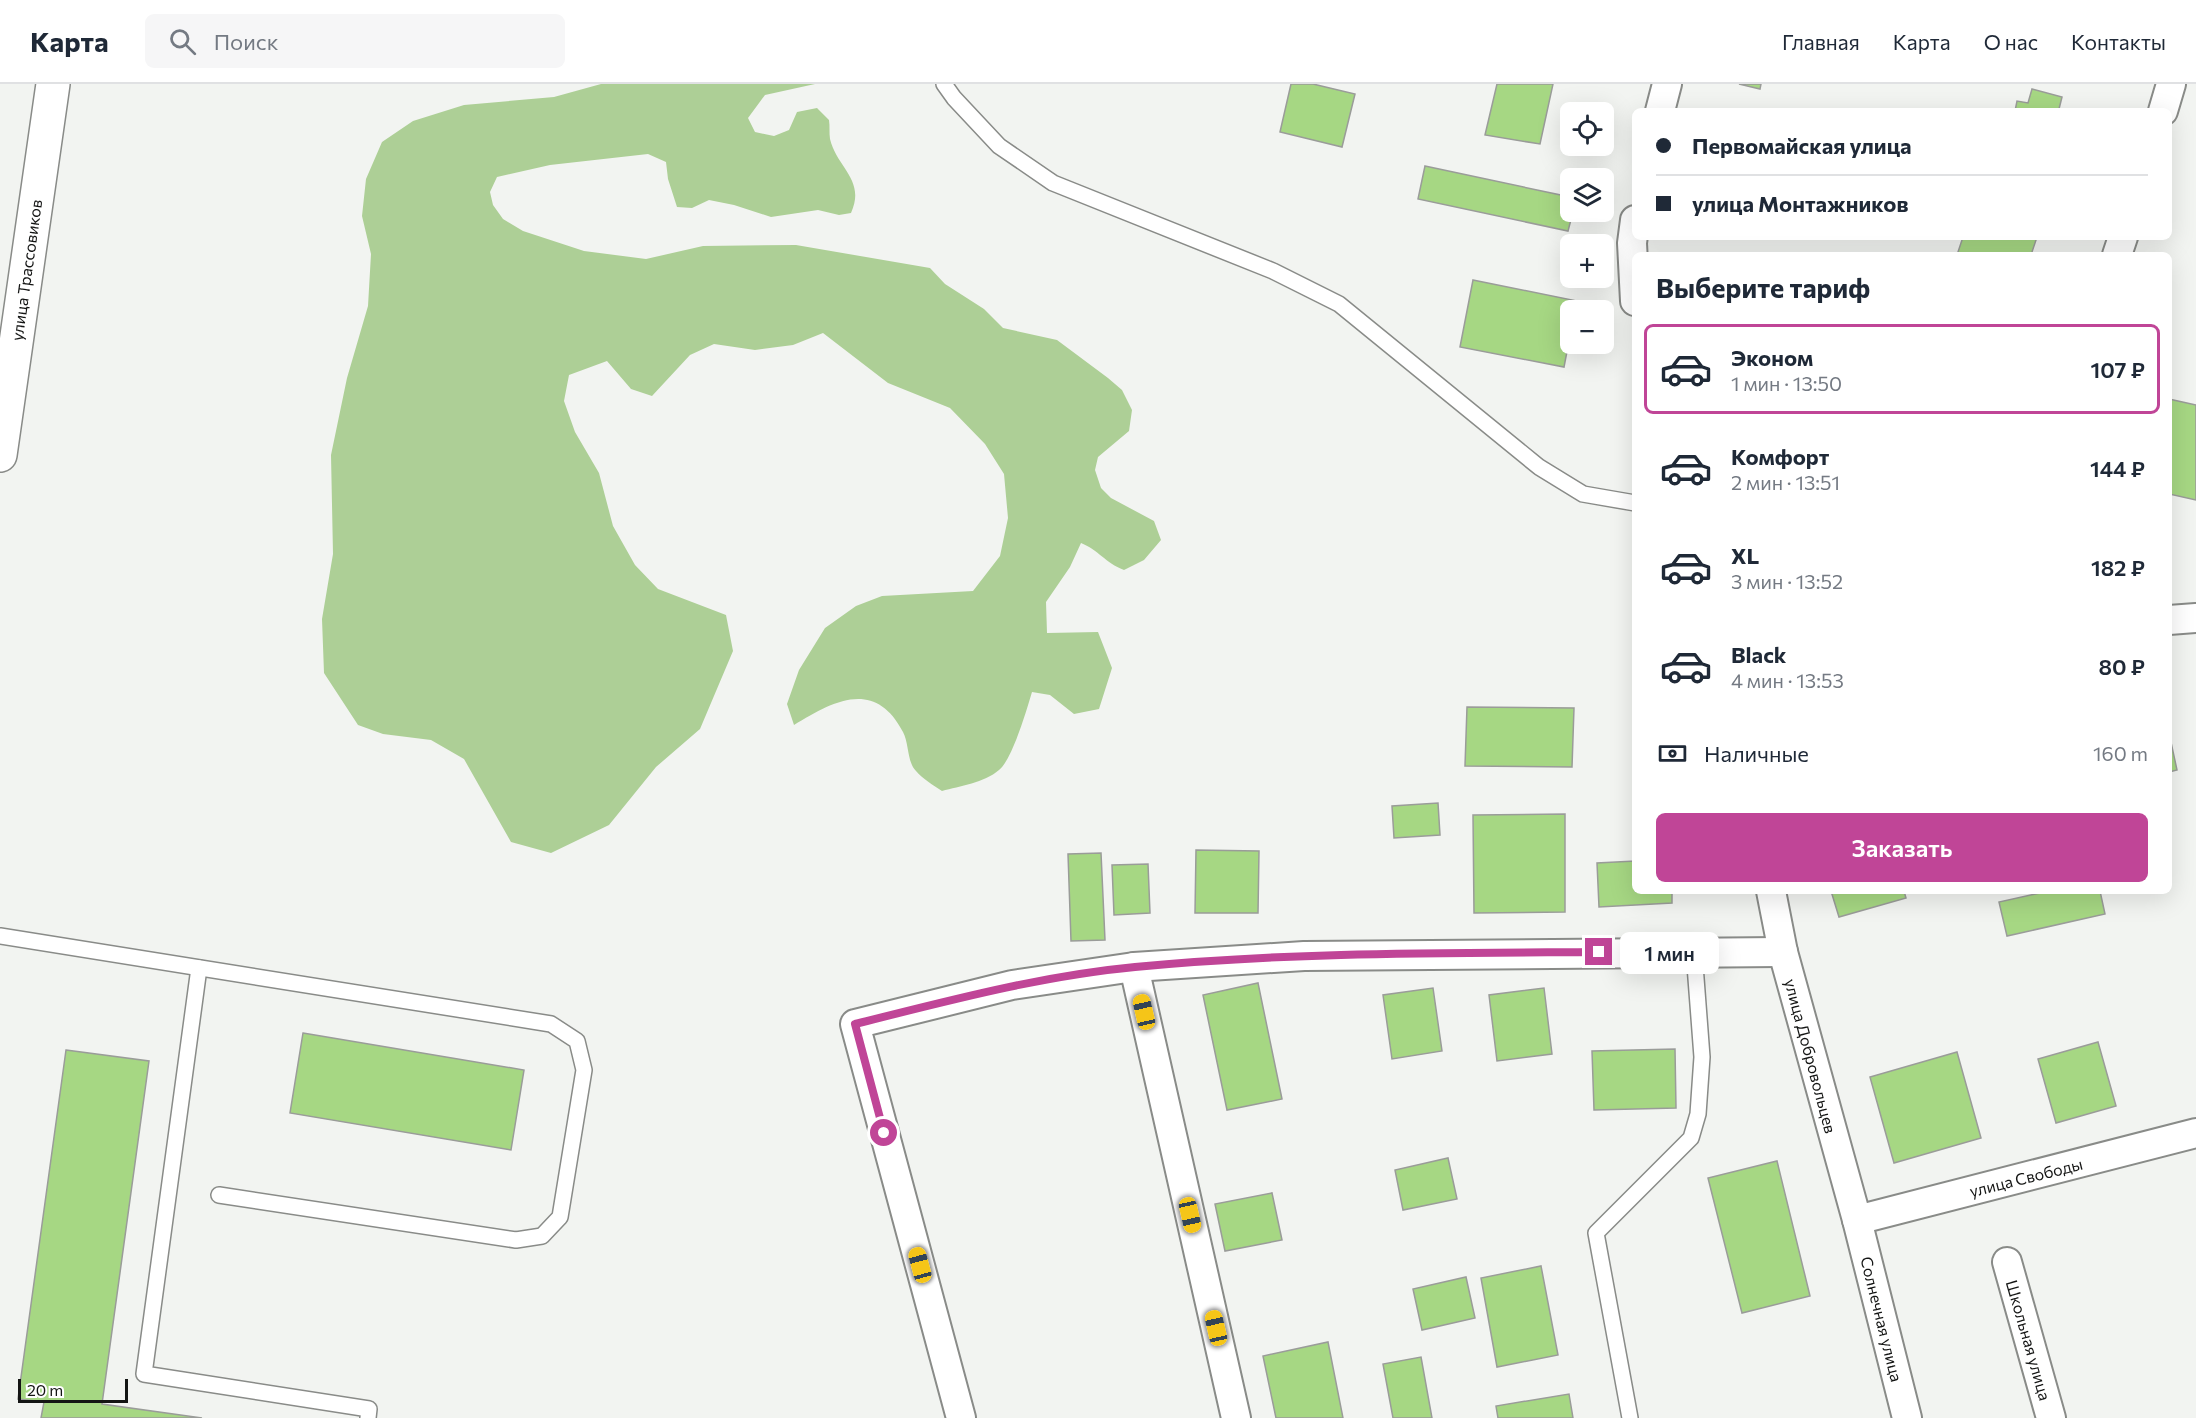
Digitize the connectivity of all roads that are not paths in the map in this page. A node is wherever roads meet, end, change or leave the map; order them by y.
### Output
1 (53, 84) edge
2 (944, 84) edge
3 (1667, 84) edge
4 (2171, 84) edge
5 (1661, 108) edge
6 (2164, 108) edge
7 (0, 455) edge
8 (1632, 502) edge
9 (2196, 618) edge
10 (2172, 620) edge
11 (1771, 894) edge
12 (0, 936) edge
13 (1694, 952) junction
14 (1782, 952) junction
15 (1134, 967) junction
16 (199, 968) junction
17 (2196, 1133) edge
18 (219, 1195) dead end
19 (1857, 1220) junction
20 (2007, 1262) dead end
21 (368, 1418) edge
22 (961, 1418) edge
23 (1236, 1418) edge
24 (1630, 1418) edge
25 (1907, 1418) edge
26 (2051, 1418) edge

1 - 7 main road, улица Трассовиков
2 - 8 lane
3 - 5 street
4 - 6 street
9 - 10 street
11 - 14 street, улица Добровольцев
12 - 16 lane
13 - 14 street
13 - 15 street
13 - 24 lane
14 - 19 street, улица Добровольцев
15 - 22 street
15 - 23 street
16 - 18 lane
16 - 21 lane
17 - 19 street, улица Свободы
19 - 25 street, Солнечная улица
20 - 26 street, Школьная улица

